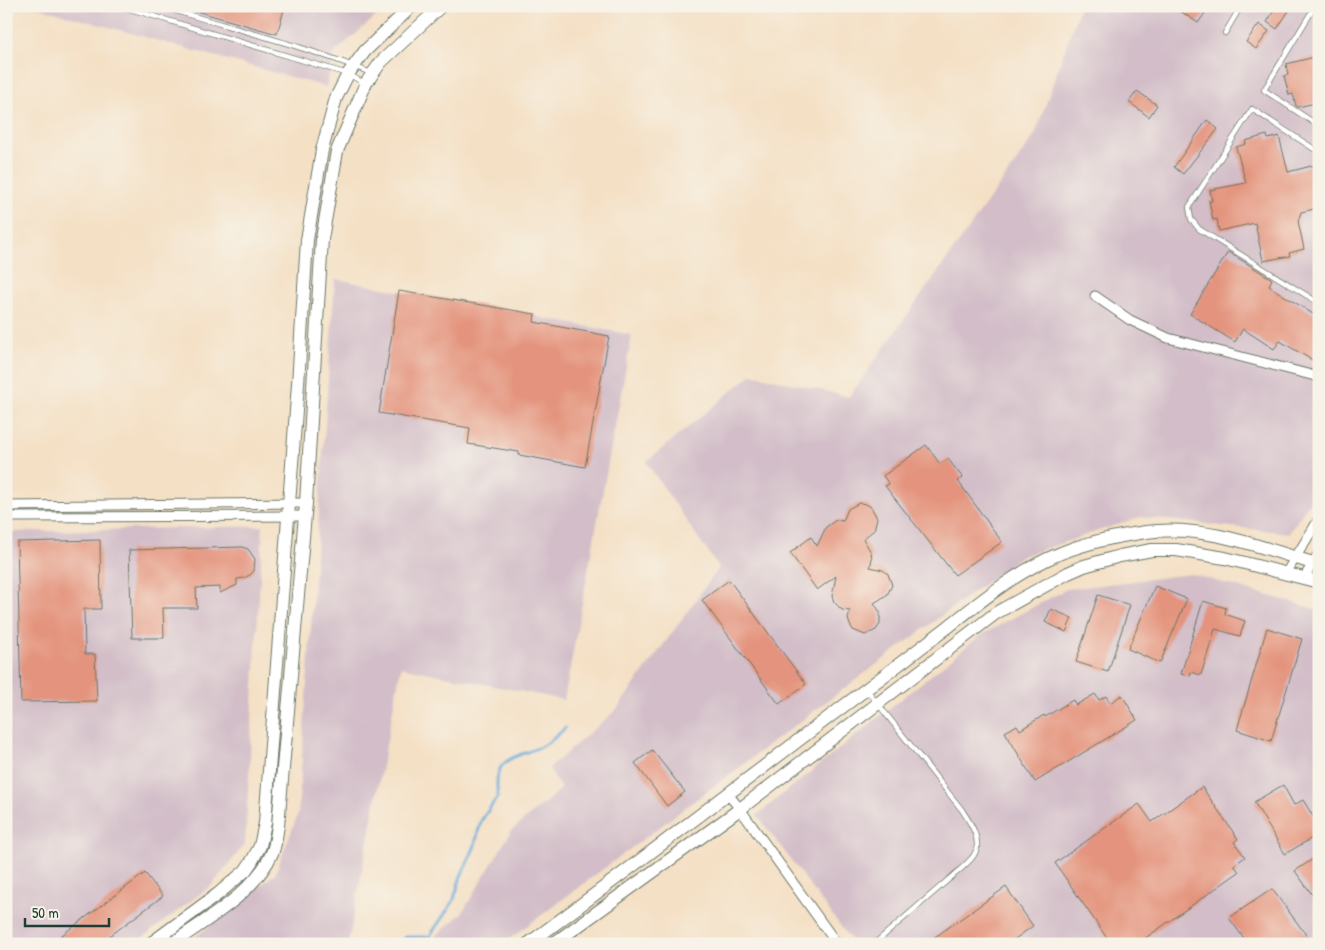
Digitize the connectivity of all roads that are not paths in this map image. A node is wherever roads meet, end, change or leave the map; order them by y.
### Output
1 (120, 6) edge
2 (160, 6) edge
3 (412, 6) edge
4 (441, 6) edge
5 (1241, 6) edge
6 (1315, 6) edge
7 (1225, 32) dead end
8 (351, 70) junction
9 (369, 79) junction
10 (1319, 126) edge
11 (1319, 152) edge
12 (306, 258) junction
13 (321, 260) junction
14 (1094, 296) dead end
15 (1319, 303) edge
16 (1319, 377) edge
17 (194, 504) junction
18 (6, 506) edge
19 (289, 509) junction
20 (305, 510) junction
21 (194, 516) junction
22 (6, 517) edge
23 (1319, 519) edge
24 (1295, 557) junction
25 (1317, 560) edge
26 (1286, 572) junction
27 (1304, 578) junction
28 (1319, 582) edge
29 (866, 690) junction
30 (877, 704) junction
31 (728, 794) junction
32 (740, 809) junction
33 (150, 944) edge
34 (172, 944) edge
35 (528, 944) edge
36 (553, 944) edge
37 (837, 944) edge
38 (874, 944) edge

1 - 8 lane
2 - 8 lane
3 - 8 street
4 - 9 street
5 - 7 lane
6 - 10 lane
8 - 9 lane
8 - 9 lane
8 - 12 street
9 - 13 street
11 - 15 lane
12 - 13 street
12 - 19 street
13 - 20 street
14 - 16 street
17 - 18 street
17 - 19 street
17 - 21 street
19 - 20 street
19 - 21 street
19 - 33 street
20 - 34 street
21 - 22 street
23 - 24 street
24 - 25 street
24 - 26 street
24 - 29 street
25 - 27 street
26 - 27 street
26 - 30 street
27 - 28 street
29 - 30 lane
29 - 31 street
30 - 32 street
30 - 38 lane
31 - 32 street
31 - 35 street
32 - 36 street
32 - 37 street

